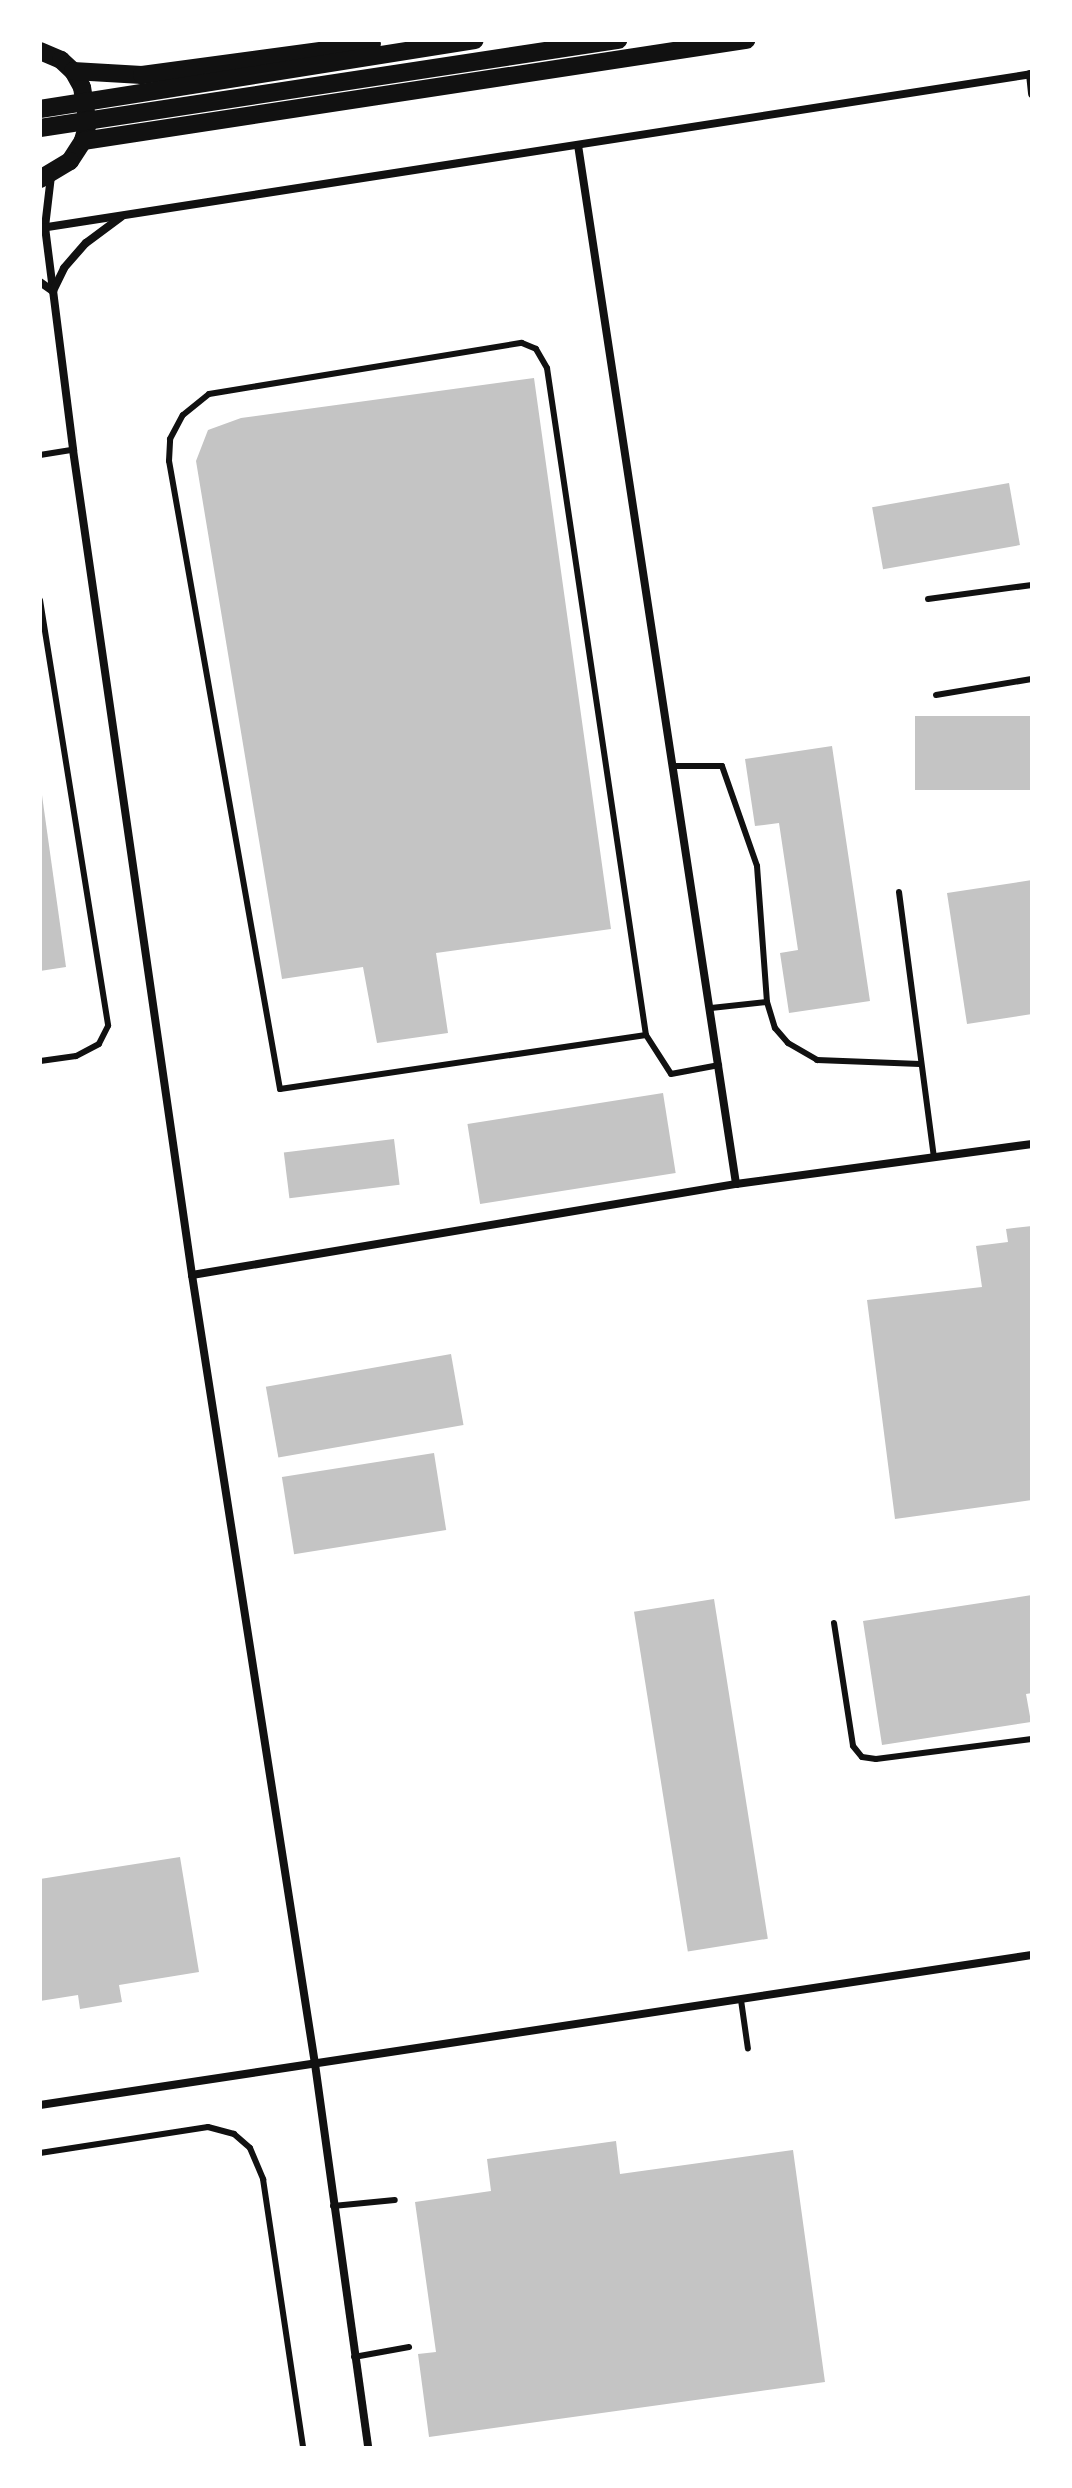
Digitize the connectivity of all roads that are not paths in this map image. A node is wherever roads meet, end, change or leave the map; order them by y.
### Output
1 (403, 40) edge
2 (475, 40) edge
3 (618, 40) edge
4 (746, 40) edge
5 (40, 51) edge
6 (73, 71) junction
7 (1031, 74) edge
8 (1032, 94) edge
9 (40, 109) edge
10 (40, 128) edge
11 (83, 141) junction
12 (578, 145) junction
13 (45, 177) edge
14 (124, 215) junction
15 (42, 225) edge
16 (40, 282) edge
17 (53, 291) junction
18 (73, 450) junction
19 (40, 455) edge
20 (1032, 585) edge
21 (928, 599) dead end
22 (40, 600) edge
23 (1032, 679) edge
24 (936, 695) dead end
25 (675, 766) junction
26 (899, 892) dead end
27 (767, 1002) junction
28 (711, 1008) junction
29 (646, 1035) junction
30 (40, 1061) edge
31 (920, 1064) junction
32 (719, 1065) junction
33 (1032, 1144) edge
34 (934, 1158) junction
35 (736, 1184) junction
36 (192, 1275) junction
37 (834, 1623) dead end
38 (1032, 1739) edge
39 (1032, 1955) edge
40 (741, 2000) junction
41 (748, 2049) dead end
42 (315, 2064) junction
43 (40, 2105) edge
44 (40, 2153) edge
45 (395, 2200) dead end
46 (333, 2206) junction
47 (409, 2347) dead end
48 (354, 2357) junction
49 (303, 2448) edge
50 (368, 2448) edge

1 - 6 main road
2 - 9 main road
3 - 10 main road
4 - 11 main road
5 - 6 main road
6 - 11 main road
7 - 8 street
7 - 12 street
11 - 13 main road
12 - 14 street
12 - 25 street
13 - 15 street
14 - 15 street
14 - 17 street
15 - 17 street
16 - 17 street
17 - 18 street
18 - 19 lane
18 - 36 street
20 - 21 lane
22 - 30 lane
23 - 24 lane
25 - 27 lane
25 - 28 street
26 - 31 lane
27 - 28 lane
27 - 31 lane
28 - 32 street
29 - 29 lane
29 - 32 lane
31 - 34 lane
32 - 35 street
33 - 34 street
34 - 35 street
35 - 36 street
36 - 42 street
37 - 38 lane
39 - 40 street
40 - 41 lane
40 - 42 street
42 - 43 street
42 - 46 street
44 - 49 lane
45 - 46 lane
46 - 48 street
47 - 48 lane
48 - 50 street

